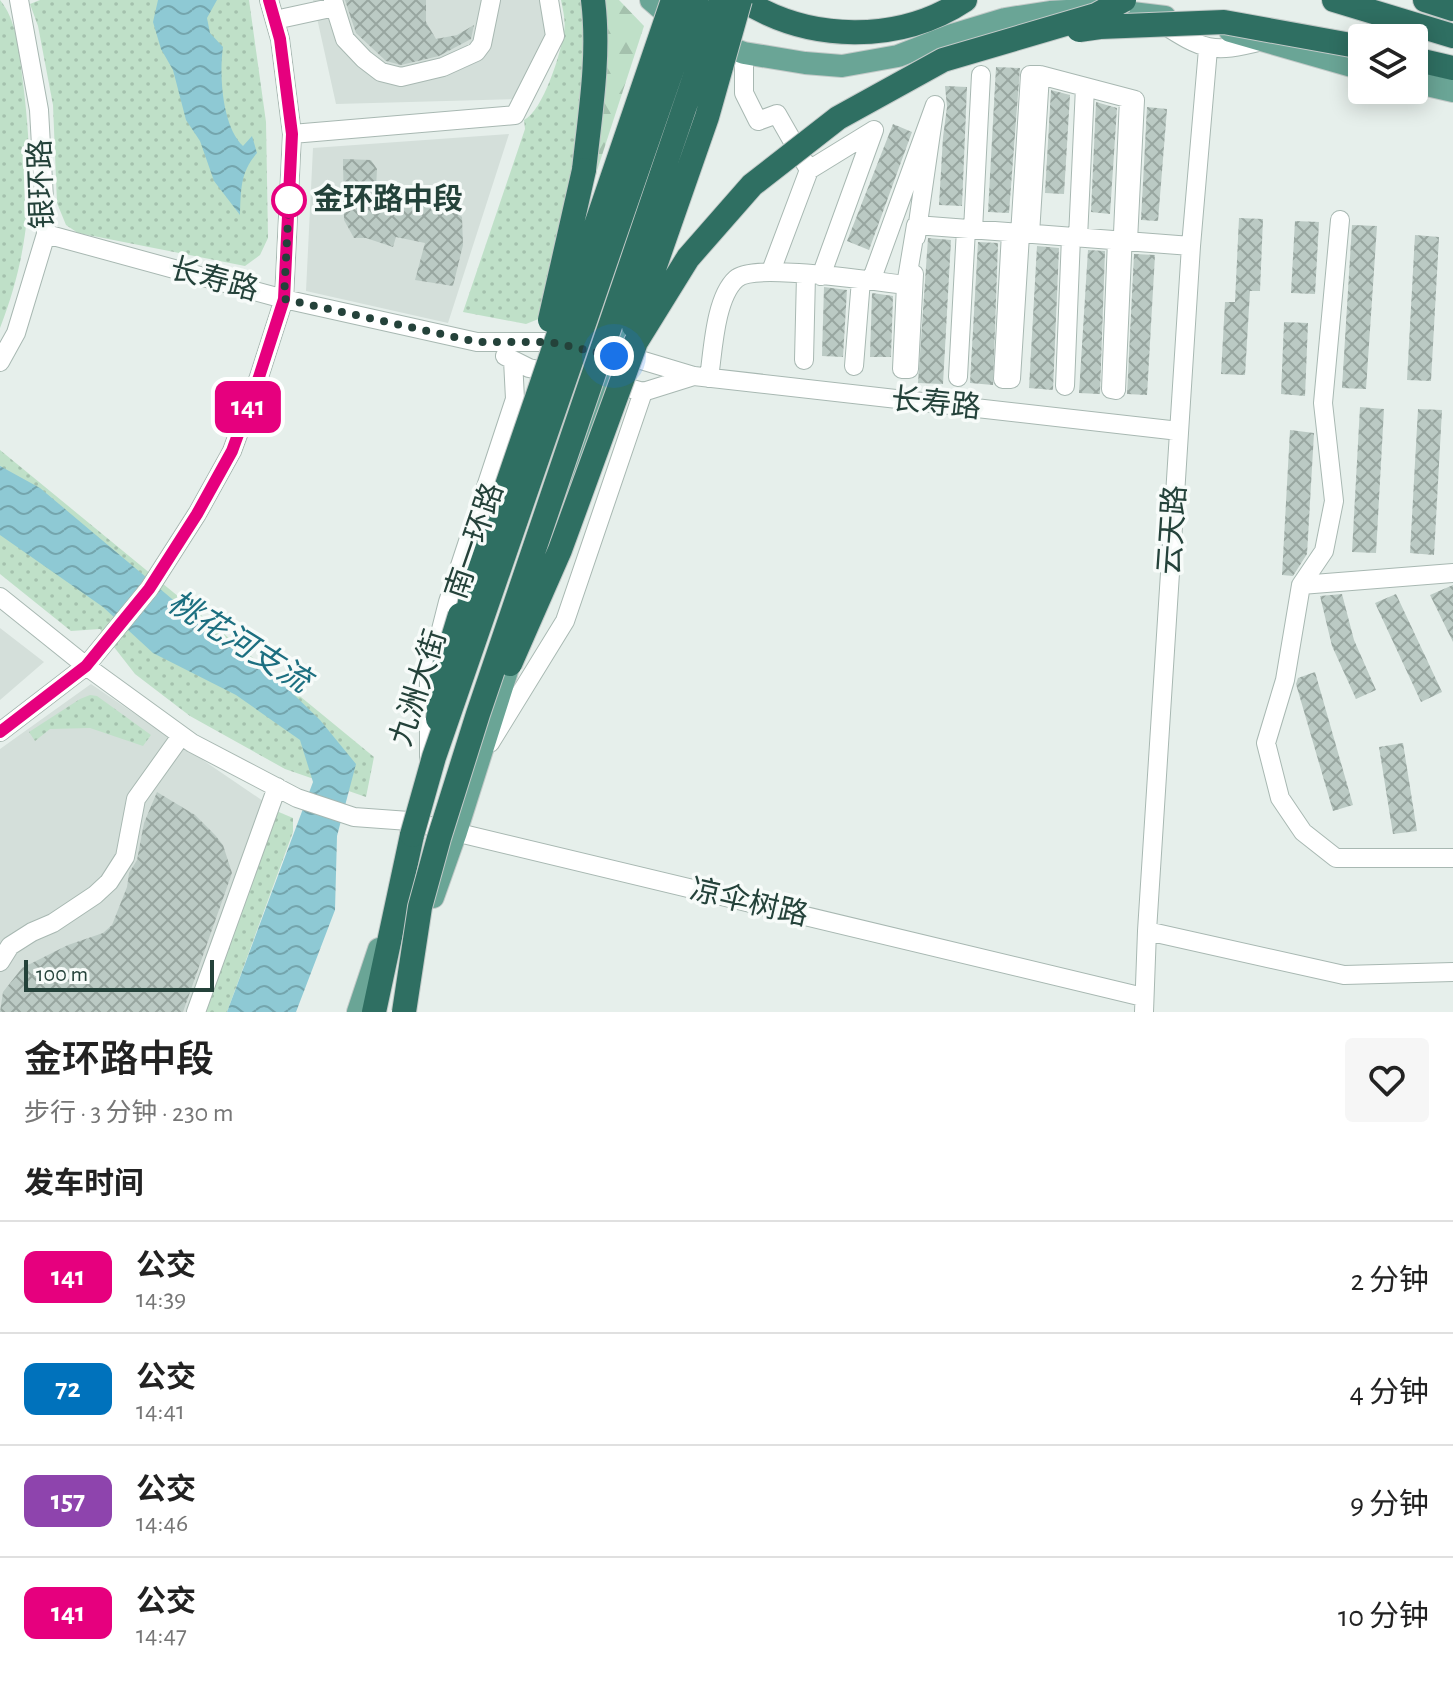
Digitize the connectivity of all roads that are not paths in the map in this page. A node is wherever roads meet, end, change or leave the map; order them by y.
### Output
1 (19, 0) edge
2 (269, 0) edge
3 (491, 0) edge
4 (549, 0) edge
5 (593, 0) edge
6 (651, 0) edge
7 (696, 0) edge
8 (721, 0) edge
9 (741, 0) edge
10 (965, 0) edge
11 (1124, 0) edge
12 (1323, 0) edge
13 (1425, 0) edge
14 (334, 3) edge
15 (1342, 3) edge
16 (1453, 9) edge
17 (675, 12) edge
18 (1148, 15) junction
19 (275, 20) junction
20 (1453, 36) edge
21 (1013, 41) junction
22 (1262, 41) junction
23 (1348, 44) edge
24 (717, 45) junction
25 (1208, 49) junction
26 (744, 53) junction
27 (1428, 62) edge
28 (1348, 65) edge
29 (1453, 68) edge
30 (981, 75) dead end
31 (1428, 85) edge
32 (1085, 87) junction
33 (1453, 91) edge
34 (674, 103) junction
35 (292, 134) junction
36 (809, 170) junction
37 (1340, 220) dead end
38 (916, 225) junction
39 (970, 230) junction
40 (1020, 233) junction
41 (46, 234) junction
42 (1074, 237) junction
43 (1122, 241) junction
44 (1191, 246) junction
45 (771, 271) junction
46 (814, 275) junction
47 (866, 281) junction
48 (906, 285) junction
49 (284, 299) junction
50 (477, 342) junction
51 (566, 345) junction
52 (614, 356) junction
53 (513, 360) junction
54 (804, 360) dead end
55 (0, 362) edge
56 (854, 366) dead end
57 (555, 374) junction
58 (701, 377) junction
59 (958, 377) dead end
60 (606, 385) junction
61 (1065, 386) dead end
62 (643, 392) junction
63 (1179, 431) junction
64 (1453, 573) edge
65 (1301, 585) junction
66 (0, 597) edge
67 (528, 605) junction
68 (86, 666) junction
69 (455, 672) junction
70 (478, 714) junction
71 (0, 732) edge
72 (181, 736) junction
73 (431, 757) junction
74 (477, 762) junction
75 (277, 787) junction
76 (409, 821) junction
77 (456, 832) junction
78 (1453, 858) edge
79 (1147, 931) junction
80 (0, 962) edge
81 (1453, 972) edge
82 (1144, 1004) edge
83 (196, 1012) edge
84 (358, 1012) edge
85 (374, 1012) edge
86 (391, 1012) edge
87 (404, 1012) edge

1 - 41 street, 银环路
2 - 19 street
3 - 14 street
4 - 35 street
5 - 73 highway, bridge
6 - 17 main road
7 - 34 highway, bridge
8 - 34 highway, bridge
9 - 10 highway
9 - 67 highway, bridge
11 - 21 highway, bridge
12 - 15 highway
13 - 16 highway
14 - 19 street
15 - 20 highway
17 - 24 main road
17 - 51 main road, 九洲大街
17 - 69 highway, bridge
18 - 22 main road
18 - 25 street
18 - 26 main road
19 - 35 street
21 - 23 highway, bridge
21 - 70 highway, bridge
22 - 25 street
22 - 28 main road
24 - 26 main road
24 - 52 main road
25 - 44 street, 云天路
26 - 36 street
27 - 29 highway
30 - 39 street
31 - 33 main road
32 - 40 street
32 - 42 street
32 - 43 street
34 - 70 highway, 南一环路, bridge
34 - 73 highway, 南一环路, bridge
35 - 49 street
36 - 45 street
36 - 46 street
37 - 65 street
38 - 39 street
38 - 47 street
38 - 48 street
38 - 48 street
39 - 40 street
39 - 59 street
40 - 40 street
40 - 42 street
41 - 49 street, 长寿路
41 - 55 street, 银环路
42 - 43 street
42 - 61 street
43 - 43 street
43 - 44 street
44 - 63 street, 云天路
45 - 46 street
45 - 58 street
46 - 47 street
46 - 54 street
47 - 48 street
47 - 56 street
49 - 50 street, 长寿路
49 - 68 street
50 - 51 street, 长寿路
50 - 53 street, 长寿路
51 - 52 street, 长寿路
51 - 57 main road, 九洲大街
52 - 58 street, 长寿路
52 - 60 main road
53 - 57 street, 长寿路
53 - 73 street
57 - 60 street, 长寿路
57 - 69 main road, 九洲大街
58 - 62 street, 长寿路
58 - 63 street, 长寿路
60 - 62 street, 长寿路
60 - 67 main road
62 - 74 street
63 - 79 street, 云天路
64 - 65 street
65 - 78 street
66 - 68 street
67 - 74 main road
68 - 71 street
68 - 72 street
69 - 73 main road, 九洲大街
70 - 87 highway, 南一环路, bridge
72 - 75 street
72 - 80 street
73 - 76 main road, 九洲大街
73 - 85 highway, 南一环路, bridge
74 - 77 main road
75 - 76 street, 凉伞树路
75 - 83 street
76 - 77 street, 凉伞树路
76 - 84 main road, 九洲大街
77 - 82 street, 凉伞树路
77 - 86 main road
79 - 81 street
79 - 82 street, 云天路

